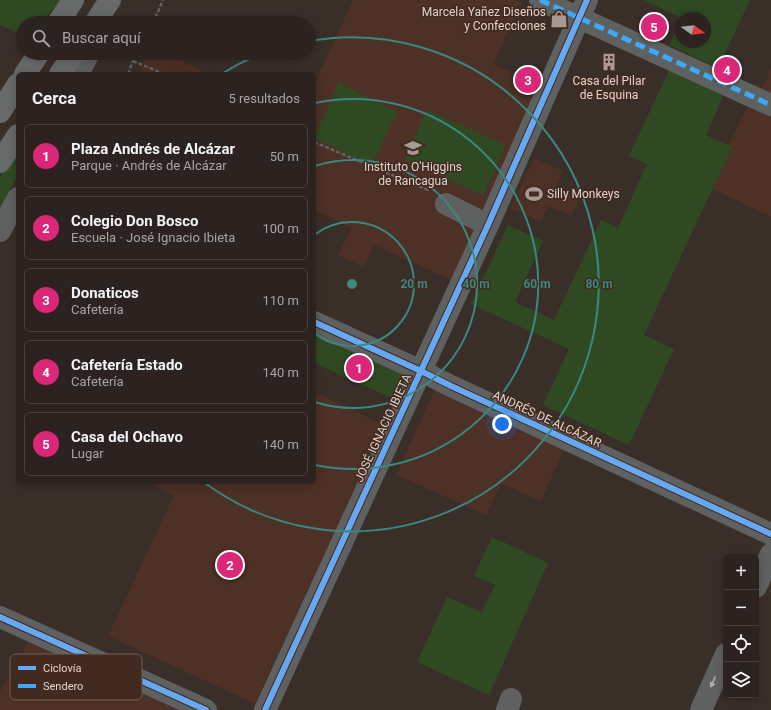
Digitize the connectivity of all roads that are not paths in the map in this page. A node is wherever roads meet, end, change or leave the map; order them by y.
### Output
1 (73, 0) edge
2 (110, 0) edge
3 (114, 0) edge
4 (540, 0) edge
5 (583, 9) edge
6 (63, 16) edge
7 (100, 16) edge
8 (106, 16) edge
9 (34, 60) edge
10 (69, 60) edge
11 (85, 60) edge
12 (26, 72) edge
13 (61, 72) edge
14 (79, 72) edge
15 (16, 87) edge
16 (771, 106) edge
17 (0, 112) edge
18 (16, 138) edge
19 (0, 162) edge
20 (441, 199) road end
21 (16, 202) edge
22 (488, 225) junction
23 (0, 231) edge
24 (316, 323) edge
25 (421, 371) junction
26 (771, 534) edge
27 (771, 554) edge
28 (759, 580) edge
29 (0, 616) edge
30 (83, 654) edge
31 (723, 661) edge
32 (142, 681) edge
33 (206, 710) edge
34 (265, 710) edge
35 (701, 710) edge

1 - 6 main road
2 - 7 main road
3 - 8 street
4 - 5 street
5 - 16 street
5 - 22 street, JOSÉ IGNACIO IBIETA
9 - 12 main road
10 - 13 main road
11 - 14 street
15 - 17 main road
18 - 19 main road
20 - 22 street
21 - 23 street
22 - 25 street, JOSÉ IGNACIO IBIETA
24 - 25 street, ANDRÉS DE ALCÁZAR
25 - 26 street, ANDRÉS DE ALCÁZAR
25 - 34 street, JOSÉ IGNACIO IBIETA
27 - 28 street
29 - 30 street
31 -> 35 street
32 - 33 street

